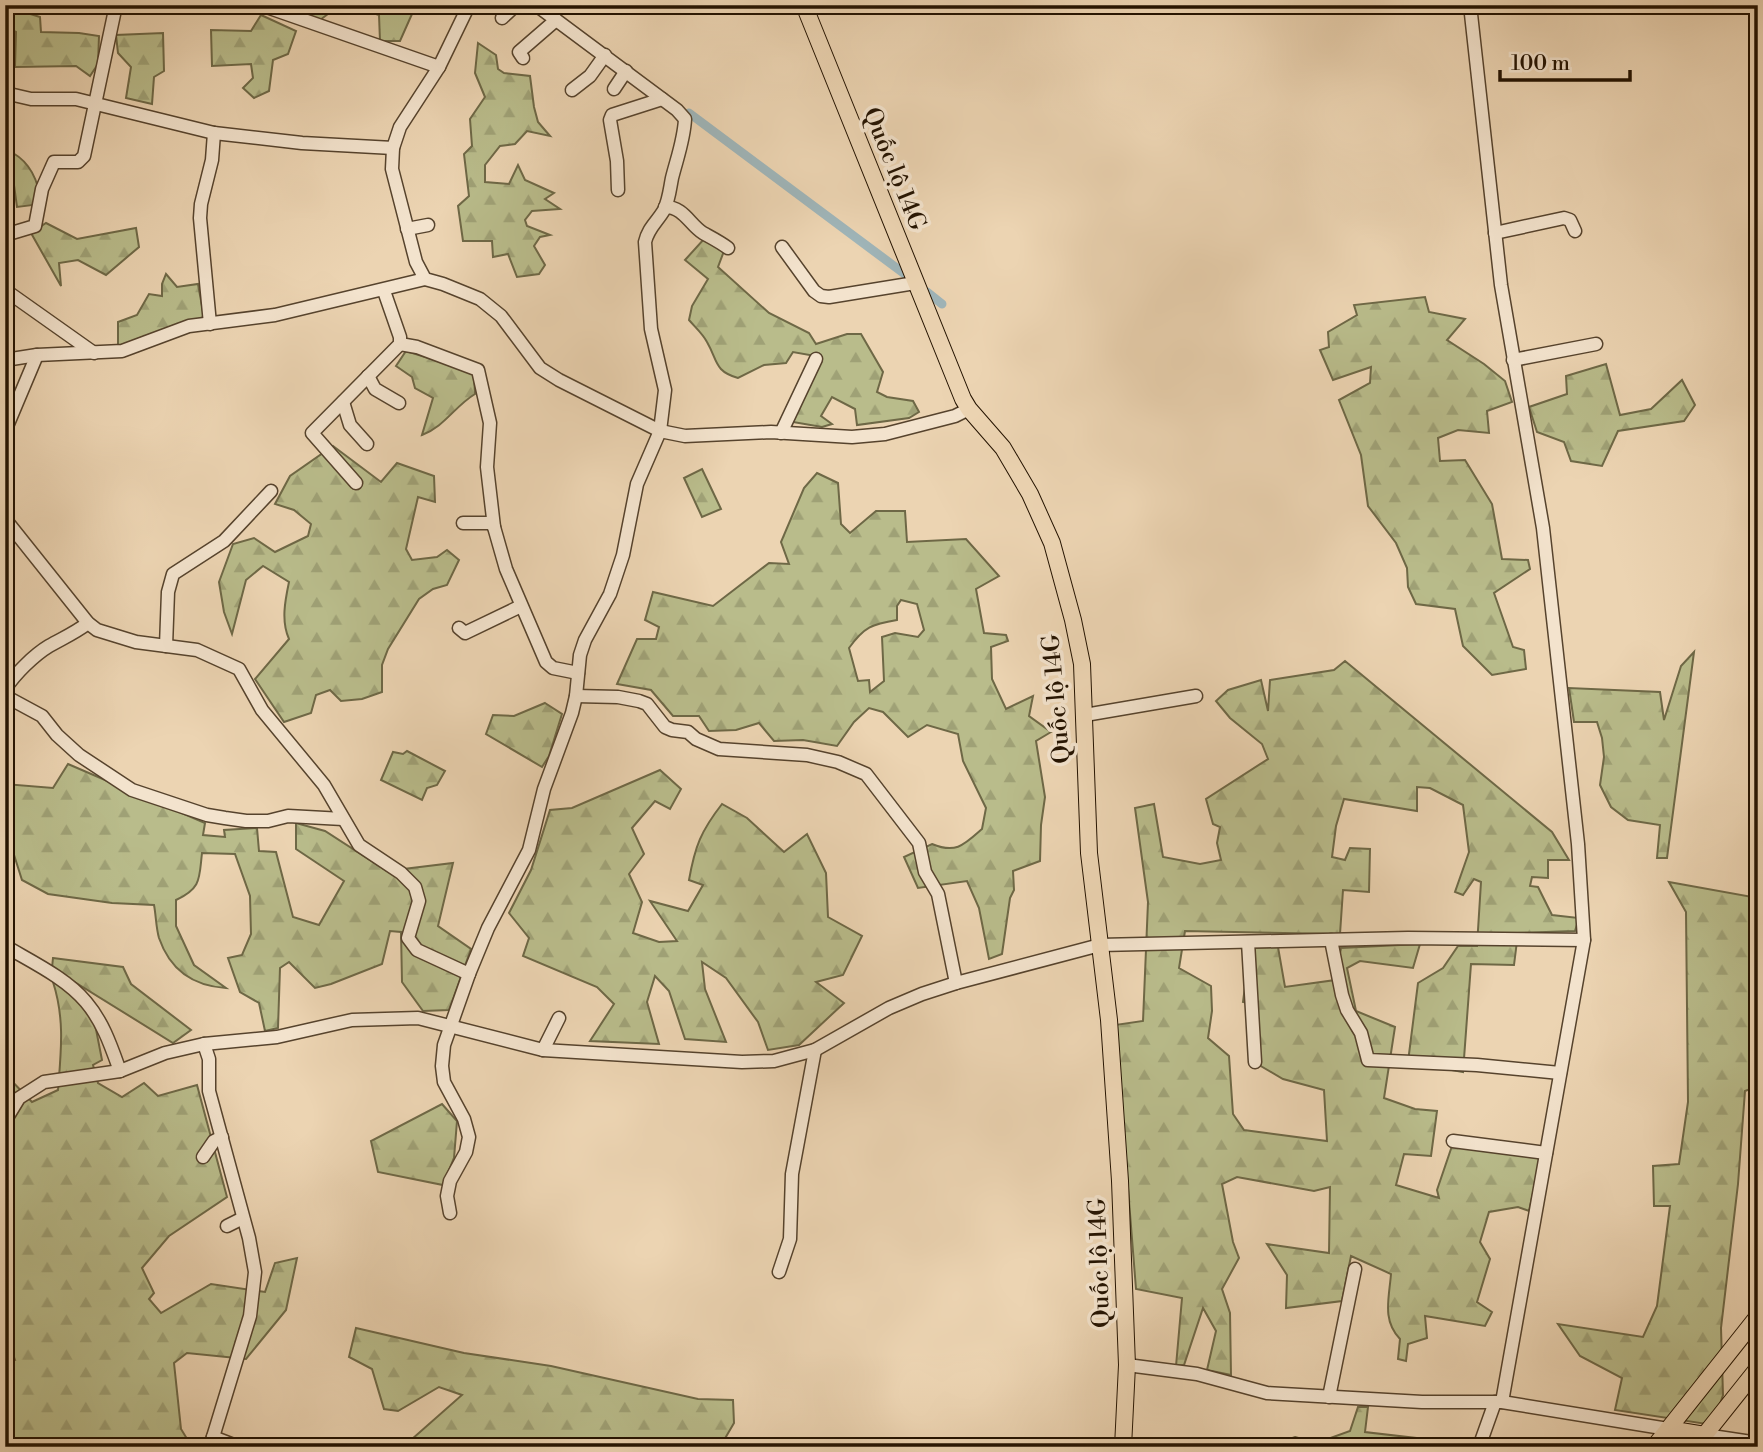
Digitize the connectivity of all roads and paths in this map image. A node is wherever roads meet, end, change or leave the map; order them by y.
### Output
1 (116, 5) edge
2 (261, 5) edge
3 (469, 5) edge
4 (516, 5) edge
5 (536, 5) edge
6 (804, 5) edge
7 (1470, 5) edge
8 (502, 18) dead end
9 (556, 20) junction
10 (605, 55) junction
11 (523, 58) dead end
12 (439, 66) junction
13 (626, 71) junction
14 (614, 89) dead end
15 (572, 90) dead end
16 (5, 93) edge
17 (662, 99) junction
18 (94, 104) junction
19 (214, 133) junction
20 (393, 148) junction
21 (618, 190) dead end
22 (665, 207) junction
23 (428, 225) dead end
24 (407, 229) junction
25 (1574, 230) dead end
26 (1495, 233) junction
27 (5, 235) edge
28 (782, 247) dead end
29 (728, 248) dead end
30 (425, 279) junction
31 (915, 283) junction
32 (5, 290) edge
33 (384, 291) junction
34 (210, 324) junction
35 (400, 344) junction
36 (1597, 344) dead end
37 (94, 353) junction
38 (37, 355) junction
39 (816, 359) dead end
40 (5, 360) edge
41 (1513, 360) junction
42 (368, 376) junction
43 (343, 402) junction
44 (400, 403) dead end
45 (969, 409) junction
46 (5, 431) edge
47 (660, 431) junction
48 (781, 433) junction
49 (366, 444) dead end
50 (356, 483) dead end
51 (271, 491) dead end
52 (5, 520) edge
53 (463, 523) dead end
54 (494, 527) junction
55 (521, 606) junction
56 (88, 623) junction
57 (459, 628) dead end
58 (166, 646) junction
59 (578, 673) junction
60 (5, 689) edge
61 (5, 696) edge
62 (576, 696) junction
63 (1196, 696) dead end
64 (1085, 715) junction
65 (342, 818) junction
66 (1331, 940) junction
67 (1584, 940) junction
68 (1248, 942) junction
69 (1100, 945) junction
70 (5, 946) edge
71 (469, 974) junction
72 (956, 983) junction
73 (559, 1018) dead end
74 (450, 1027) junction
75 (204, 1044) junction
76 (544, 1050) junction
77 (815, 1050) junction
78 (1255, 1062) dead end
79 (120, 1070) junction
80 (1560, 1073) junction
81 (5, 1121) edge
82 (222, 1137) junction
83 (1453, 1141) dead end
84 (1546, 1153) junction
85 (204, 1157) dead end
86 (450, 1213) dead end
87 (243, 1218) junction
88 (227, 1226) dead end
89 (1355, 1269) dead end
90 (779, 1272) dead end
91 (1758, 1315) edge
92 (1127, 1366) junction
93 (1758, 1368) edge
94 (1329, 1397) junction
95 (1498, 1402) junction
96 (1668, 1429) junction
97 (1700, 1441) edge
98 (211, 1442) edge
99 (1758, 1443) edge
100 (239, 1447) edge
101 (1123, 1447) edge
102 (1479, 1447) edge
103 (1654, 1447) edge

1 - 18 street
2 - 12 street
3 - 12 street
4 - 8 street
5 - 9 street
6 - 31 main road, Quốc lộ 14G
7 - 26 street
9 - 10 street
9 - 11 street
10 - 13 street
10 - 15 street
12 - 20 street
13 - 14 street
13 - 17 street
16 - 18 street
17 - 21 street
17 - 22 street
18 - 19 street
18 - 27 street
19 - 20 street
19 - 34 street
20 - 24 street
22 - 29 street
22 - 47 street
23 - 24 street
24 - 30 street
25 - 26 street
26 - 41 street
28 - 31 street
30 - 33 street
30 - 47 street
31 - 45 main road, Quốc lộ 14G
32 - 37 street
33 - 34 street
33 - 35 street
34 - 37 street
35 - 42 street
35 - 54 street
36 - 41 street
37 - 38 street
38 - 40 street
38 - 46 street
39 - 48 street
41 - 67 street
42 - 43 street
42 - 44 street
43 - 49 street
43 - 50 street
45 - 48 street
45 - 64 main road, Quốc lộ 14G
47 - 48 street
47 - 59 street
51 - 58 street
52 - 56 street
53 - 54 street
54 - 55 street
55 - 57 street
55 - 59 street
56 - 58 street
56 - 60 street
58 - 65 street
59 - 62 street
61 - 65 street
62 - 71 street
62 - 72 street
63 - 64 street
64 - 69 main road, Quốc lộ 14G
65 - 71 street
66 - 67 street
66 - 68 street
66 - 80 street
67 - 80 street
68 - 69 street
68 - 78 street
69 - 72 street
69 - 92 main road, Quốc lộ 14G
70 - 79 street
71 - 74 street
72 - 77 street
73 - 76 street
74 - 75 street
74 - 76 street
74 - 86 street
75 - 79 street
75 - 82 street
76 - 77 street
77 - 90 street
79 - 81 street
80 - 84 street
82 - 85 street
82 - 87 street
83 - 84 street
84 - 95 street
87 - 88 street
87 - 98 street
89 - 94 street
91 - 96 main road
92 - 94 street
92 - 101 main road, Quốc lộ 14G
93 - 97 main road
94 - 95 street
95 - 96 street
95 - 102 street
96 - 97 main road
96 - 103 main road
97 - 99 street
98 - 100 street

